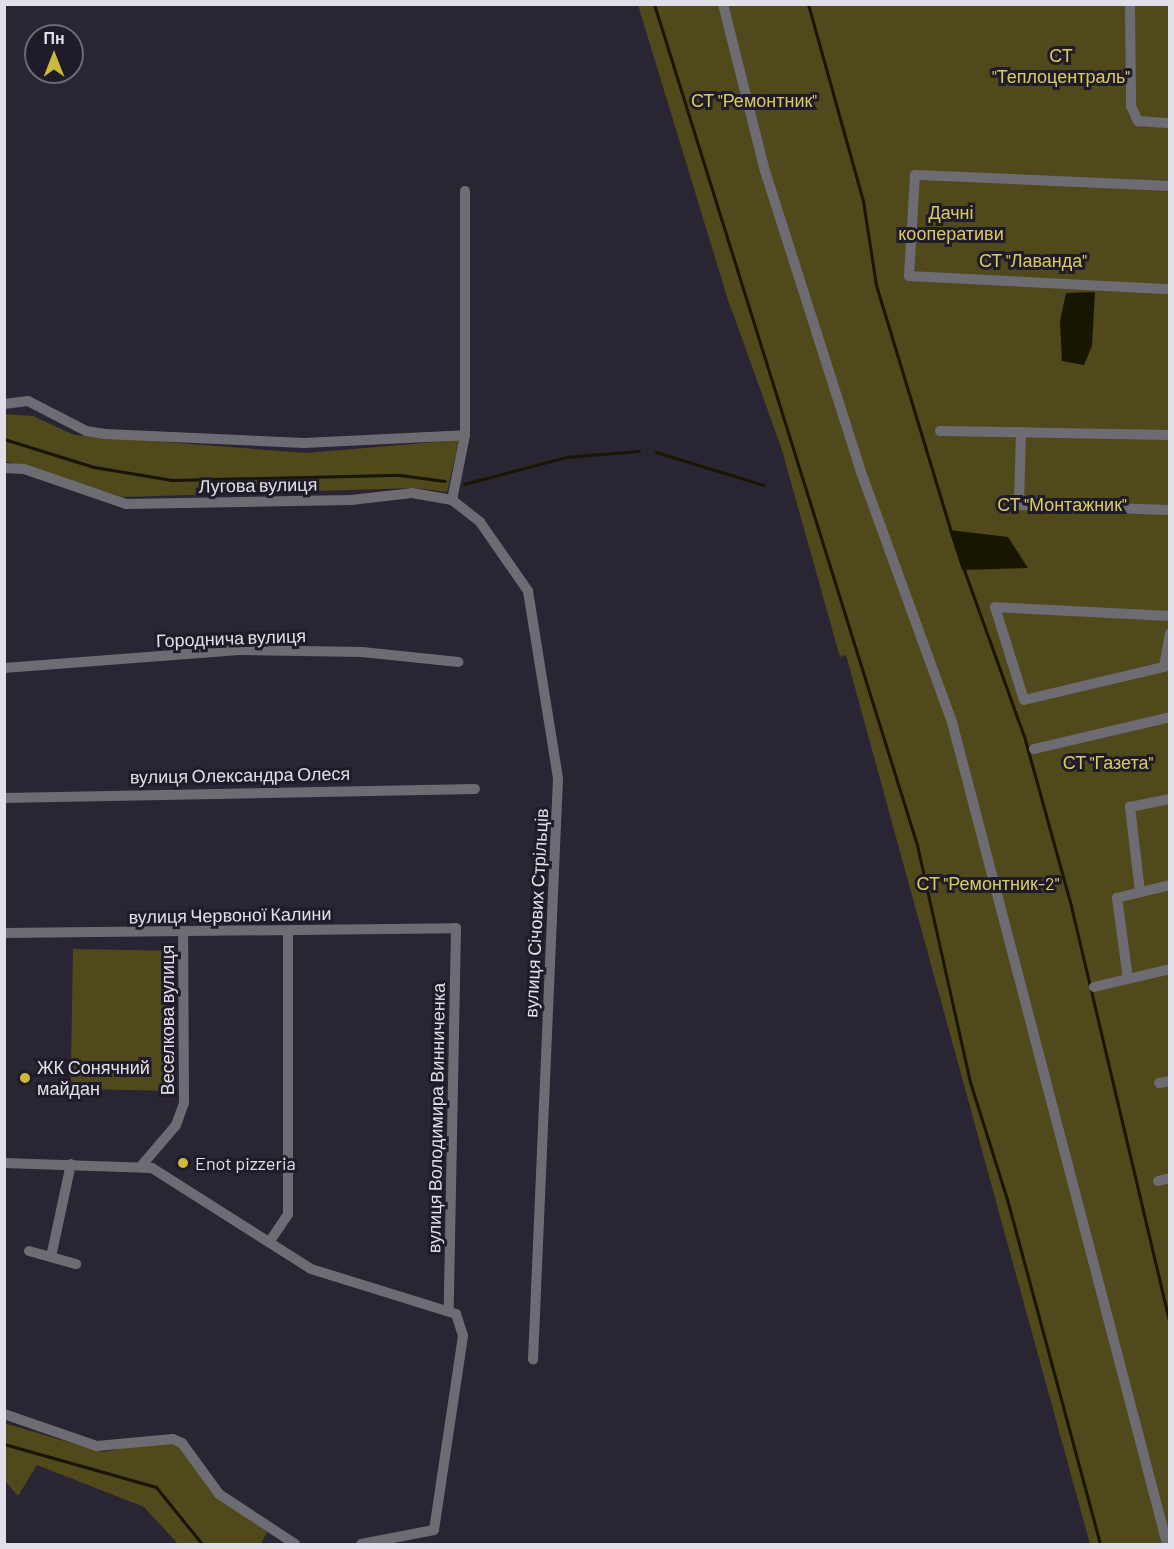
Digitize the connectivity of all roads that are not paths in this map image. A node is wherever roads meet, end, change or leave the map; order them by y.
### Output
1 (723, 4) edge
2 (1130, 4) edge
3 (1170, 123) edge
4 (1170, 186) edge
5 (465, 190) dead end
6 (1170, 290) edge
7 (4, 404) edge
8 (940, 431) dead end
9 (1021, 432) junction
10 (465, 435) junction
11 (1170, 435) edge
12 (4, 468) edge
13 (452, 500) junction
14 (1170, 510) edge
15 (1170, 616) edge
16 (1170, 634) edge
17 (458, 662) dead end
18 (4, 668) edge
19 (1170, 717) edge
20 (1034, 749) dead end
21 (475, 789) dead end
22 (4, 798) edge
23 (1170, 799) edge
24 (1170, 885) edge
25 (1140, 892) junction
26 (456, 928) joint
27 (288, 931) junction
28 (4, 933) edge
29 (183, 933) junction
30 (1170, 969) edge
31 (1128, 979) junction
32 (1094, 987) dead end
33 (4, 1163) edge
34 (71, 1164) junction
35 (142, 1165) junction
36 (1170, 1178) edge
37 (1158, 1181) dead end
38 (270, 1241) junction
39 (29, 1251) dead end
40 (51, 1257) junction
41 (76, 1264) dead end
42 (449, 1308) junction
43 (533, 1359) dead end
44 (4, 1414) edge
45 (295, 1545) edge
46 (361, 1545) edge
47 (1167, 1545) edge

1 - 47 street
2 - 3 street
4 - 6 street
5 - 10 street
7 - 10 street
8 - 9 street
9 - 11 street
9 - 14 street
10 - 13 street
12 - 13 street, Лугова вулиця
13 - 43 street, вулиця Січових Стрільців
15 - 16 street
17 - 18 street, Городнича вулиця
19 - 20 street
21 - 22 street, вулиця Олександра Олеся
23 - 25 street
24 - 25 street
25 - 31 street
26 - 27 street, вулиця Червоної Калини
26 - 42 street, вулиця Володимира Винниченка
27 - 29 street, вулиця Червоної Калини
27 - 38 street
28 - 29 street, вулиця Червоної Калини
29 - 35 street, Веселкова вулиця
30 - 31 street
31 - 32 street
33 - 34 street
34 - 35 street
34 - 40 street
35 - 38 street
36 - 37 street
38 - 42 street
39 - 40 street
40 - 41 street
42 - 46 street
44 - 45 street

